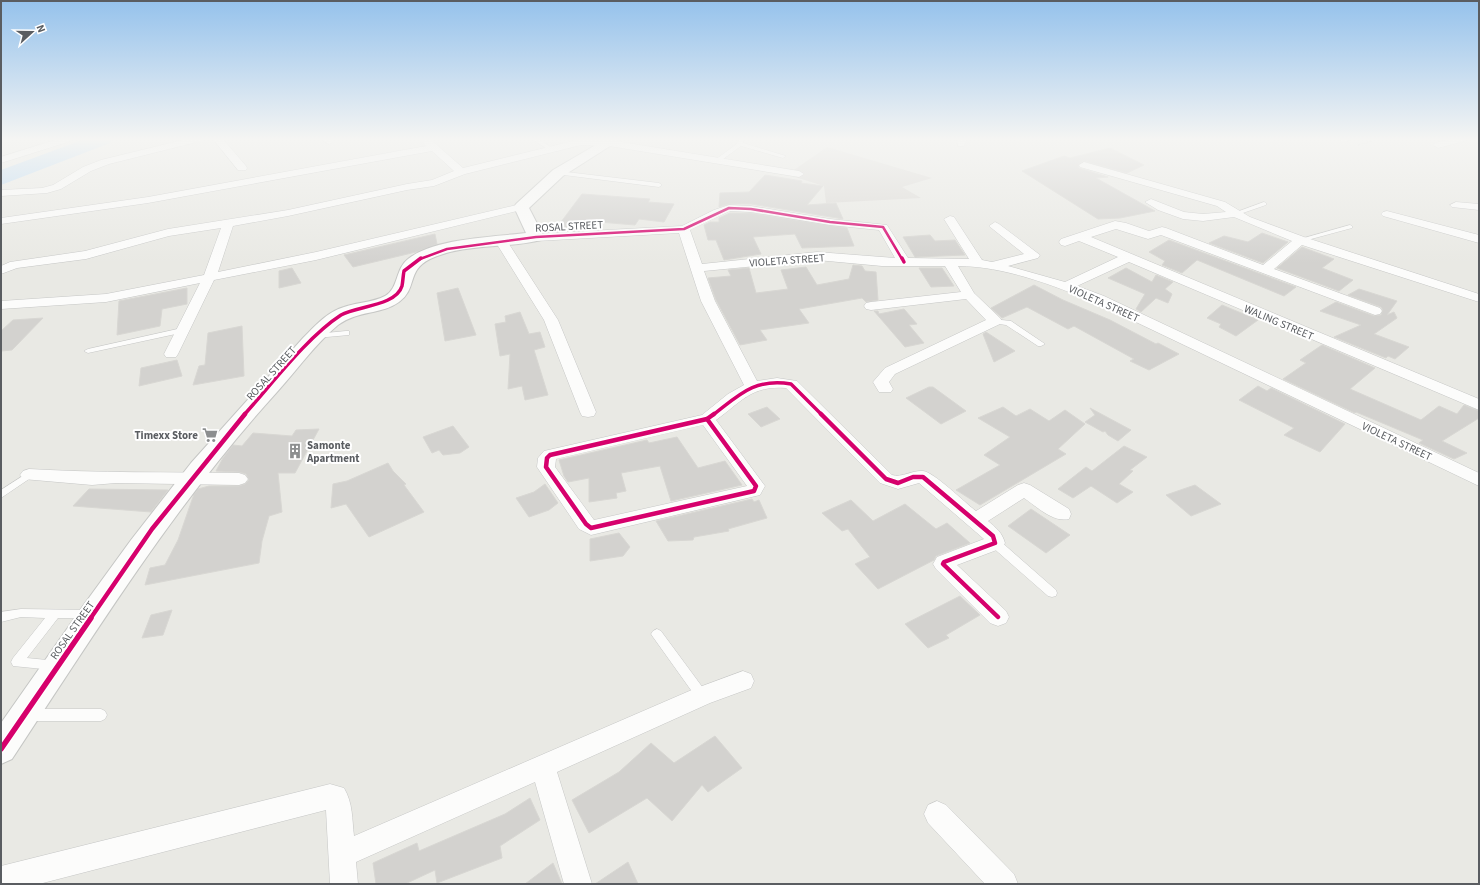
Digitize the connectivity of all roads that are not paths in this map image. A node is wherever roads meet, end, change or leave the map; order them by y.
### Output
1 (68, 180) edge
2 (256, 180) edge
3 (441, 180) edge
4 (550, 180) edge
5 (620, 180) edge
6 (1140, 180) edge
7 (660, 185) dead end
8 (1, 193) edge
9 (1151, 202) dead end
10 (1264, 204) dead end
11 (1456, 205) dead end
12 (521, 207) junction
13 (1479, 207) edge
14 (1237, 213) junction
15 (1386, 214) dead end
16 (950, 219) dead end
17 (1, 220) edge
18 (228, 224) junction
19 (995, 226) dead end
20 (1350, 227) dead end
21 (684, 229) junction
22 (536, 237) junction
23 (1080, 237) junction
24 (1479, 239) edge
25 (1300, 240) junction
26 (501, 241) junction
27 (1065, 242) dead end
28 (1128, 258) junction
29 (948, 261) junction
30 (904, 262) junction
31 (978, 263) junction
32 (994, 266) junction
33 (697, 268) junction
34 (1266, 269) junction
35 (1, 270) edge
36 (209, 278) junction
37 (1066, 286) junction
38 (969, 295) junction
39 (1479, 298) edge
40 (3, 306) edge
41 (871, 306) dead end
42 (1375, 311) dead end
43 (995, 320) junction
44 (182, 330) junction
45 (346, 333) dead end
46 (316, 336) junction
47 (1041, 344) dead end
48 (88, 351) dead end
49 (171, 354) dead end
50 (752, 388) junction
51 (885, 389) dead end
52 (1479, 405) edge
53 (588, 412) dead end
54 (707, 419) junction
55 (29, 475) joint
56 (239, 479) dead end
57 (190, 480) junction
58 (1479, 480) edge
59 (1, 496) edge
60 (1062, 514) dead end
61 (976, 520) junction
62 (994, 543) junction
63 (1052, 593) dead end
64 (55, 613) junction
65 (94, 614) junction
66 (1, 617) edge
67 (998, 617) dead end
68 (657, 634) dead end
69 (58, 666) junction
70 (743, 681) dead end
71 (702, 696) junction
72 (25, 715) junction
73 (101, 715) dead end
74 (1, 749) edge
75 (542, 766) junction
76 (937, 814) dead end
77 (341, 855) junction
78 (1, 880) edge
79 (344, 884) edge
80 (578, 884) edge
81 (1004, 884) edge

1 - 8 street
2 - 17 street
3 - 18 street
4 - 12 street
5 - 7 lane
6 - 14 street
9 - 14 street
10 - 14 lane
11 - 13 street
12 - 22 street
12 - 36 street
14 - 25 street
15 - 24 street
16 - 31 street
18 - 35 street
18 - 36 street
19 - 32 street
20 - 25 lane
21 - 22 street, ROSAL STREET
21 - 30 street
21 - 33 street
22 - 26 street, ROSAL STREET
23 - 27 street
23 - 28 street, WALING STREET
23 - 34 street
25 - 34 street
25 - 39 street
26 - 46 street, ROSAL STREET
26 - 53 street
28 - 37 street
28 - 52 street, WALING STREET
29 - 30 street, VIOLETA STREET
29 - 31 street, VIOLETA STREET
29 - 38 street
30 - 33 street, VIOLETA STREET
31 - 32 street, VIOLETA STREET
32 - 37 street, VIOLETA STREET
33 - 50 street
34 - 42 street
36 - 40 street
36 - 44 street
37 - 58 street, VIOLETA STREET
38 - 41 street
38 - 43 street
43 - 47 lane
43 - 51 street
44 - 48 lane
44 - 49 street
45 - 46 lane
46 - 57 street, ROSAL STREET
50 - 54 street
50 - 61 street
54 - 54 street
55 - 57 street
55 - 59 lane
56 - 57 street
57 - 65 street, ROSAL STREET
60 - 61 street
61 - 62 street
62 - 63 lane
62 - 67 street
64 - 65 lane
64 - 66 lane
64 - 69 lane
65 - 69 street, ROSAL STREET
68 - 71 lane
69 - 72 street, ROSAL STREET
70 - 71 street
71 - 75 street
72 - 73 lane
72 - 74 street, ROSAL STREET
75 - 77 street
75 - 80 street
76 - 81 street
77 - 78 street
77 - 79 street

